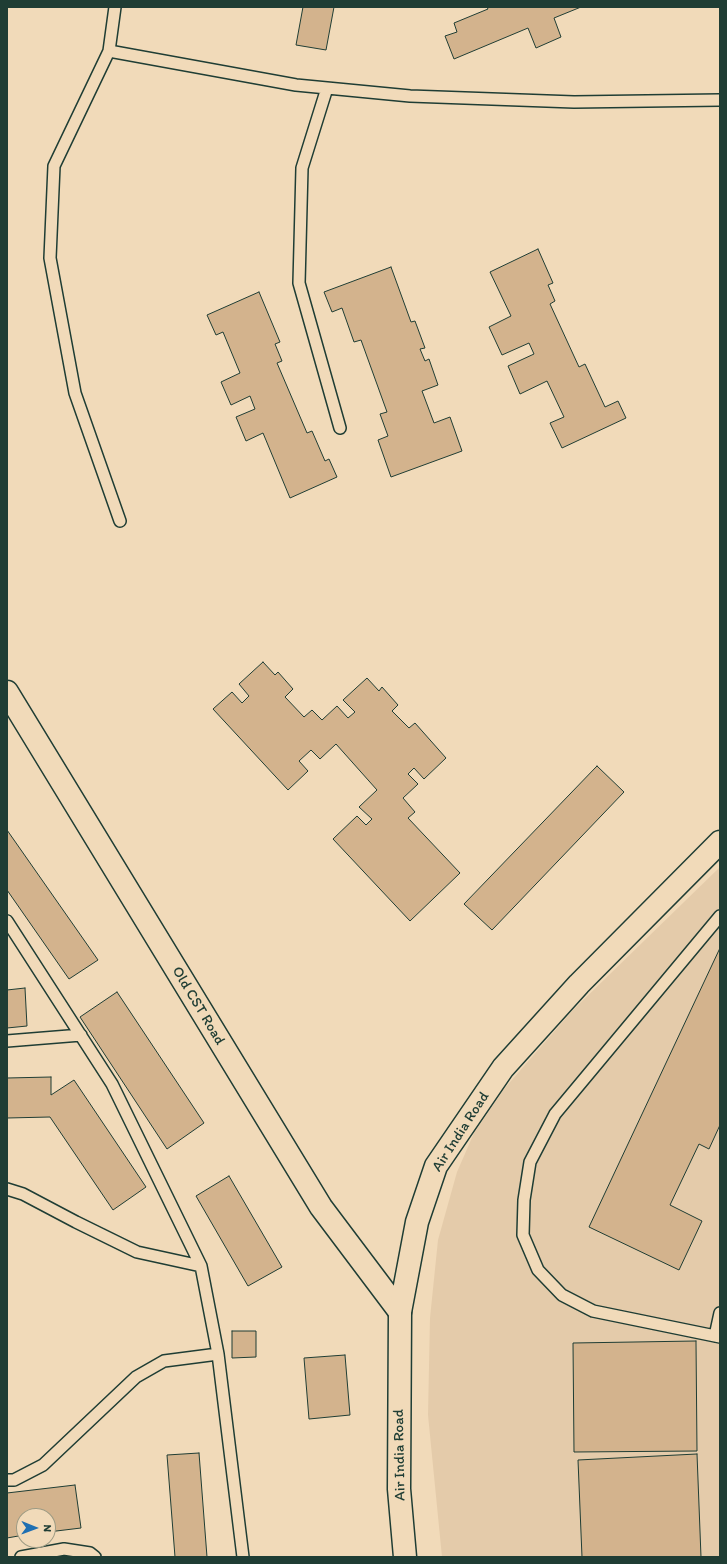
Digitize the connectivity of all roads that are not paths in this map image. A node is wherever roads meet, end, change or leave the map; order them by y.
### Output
1 (115, 7) edge
2 (109, 51) junction
3 (328, 88) junction
4 (720, 100) edge
5 (340, 428) dead end
6 (120, 521) dead end
7 (7, 692) edge
8 (720, 842) edge
9 (720, 916) edge
10 (7, 921) edge
11 (81, 1035) junction
12 (7, 1041) edge
13 (7, 1189) edge
14 (201, 1266) junction
15 (400, 1312) junction
16 (720, 1313) edge
17 (717, 1336) edge
18 (218, 1354) junction
19 (7, 1480) edge
20 (21, 1557) edge
21 (95, 1557) edge
22 (243, 1557) edge
23 (405, 1557) edge

1 - 2 lane
2 - 3 lane
2 - 6 lane
3 - 4 lane
3 - 5 lane
7 - 15 street, Old CST Road
8 - 15 street, Air India Road
9 - 17 lane
10 - 11 lane
11 - 12 lane
11 - 14 lane
13 - 14 lane
14 - 18 lane
15 - 23 street, Air India Road
16 - 17 lane
18 - 19 lane
18 - 22 lane
20 - 21 lane

